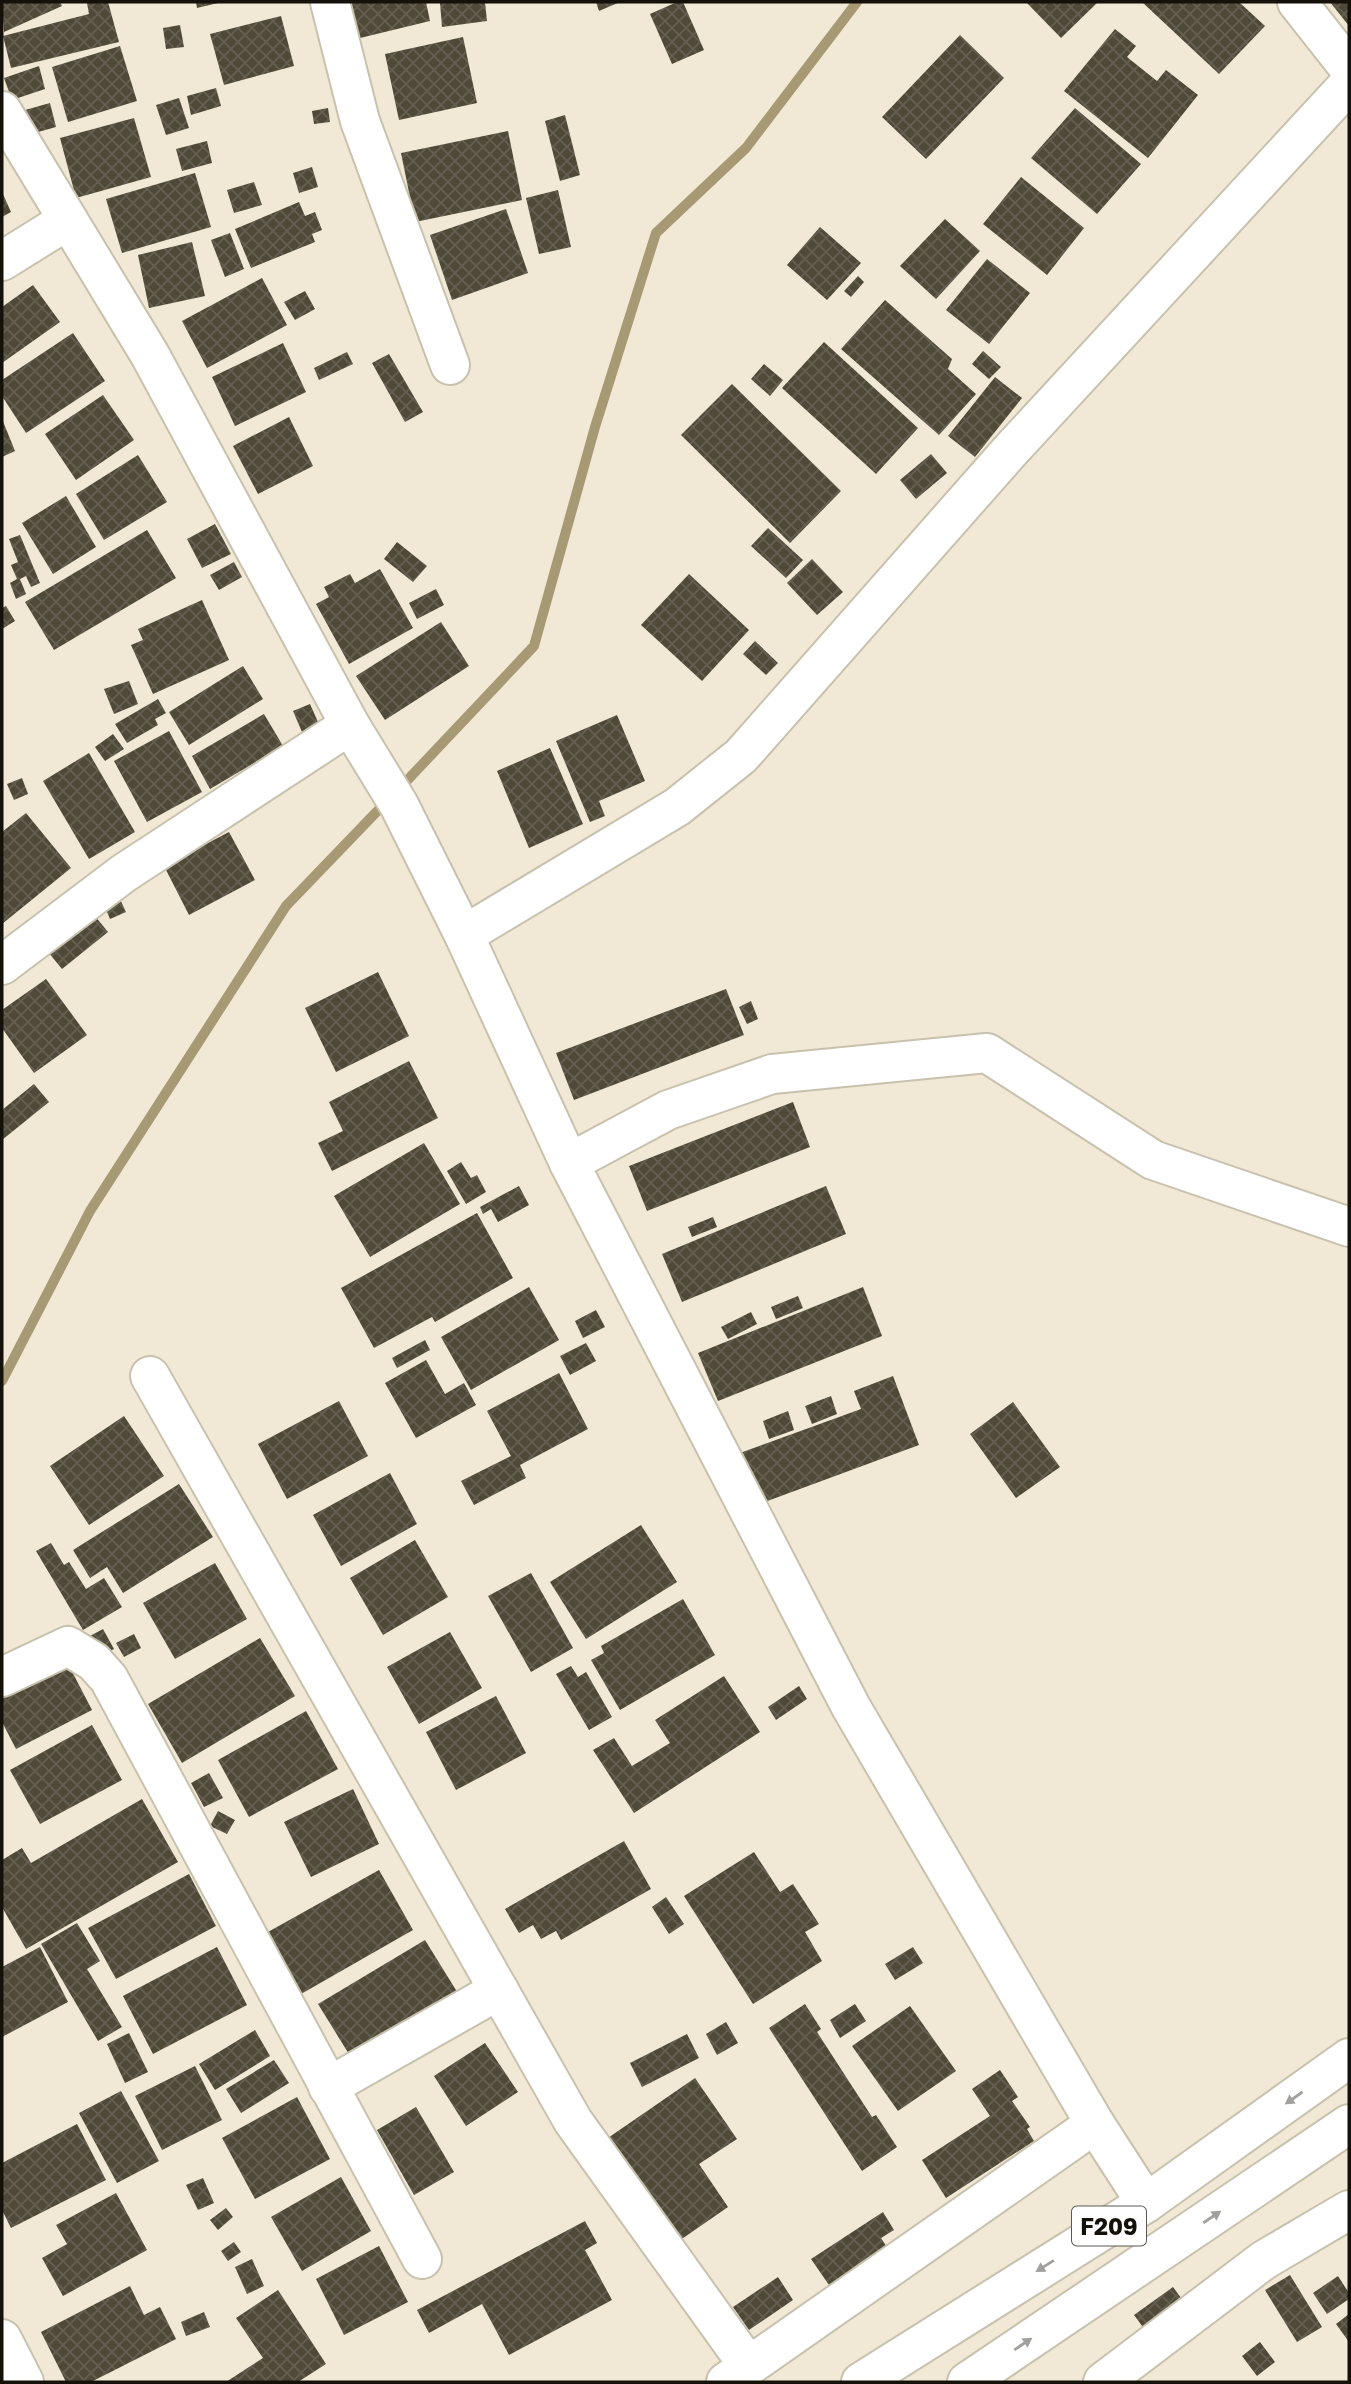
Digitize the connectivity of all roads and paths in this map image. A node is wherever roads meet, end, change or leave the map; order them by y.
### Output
1 (330, 2) edge
2 (1297, 2) edge
3 (1349, 68) edge
4 (1349, 84) edge
5 (2, 111) edge
6 (68, 220) junction
7 (2, 261) edge
8 (450, 365) dead end
9 (360, 741) junction
10 (464, 935) junction
11 (2, 965) edge
12 (569, 1163) junction
13 (1349, 1227) edge
14 (150, 1376) dead end
15 (2, 1677) edge
16 (499, 1990) junction
17 (1349, 2058) edge
18 (328, 2088) junction
19 (1095, 2124) junction
20 (1349, 2124) edge
21 (1146, 2203) junction
22 (1349, 2210) edge
23 (422, 2259) dead end
24 (2, 2339) edge
25 (737, 2374) edge
26 (24, 2382) edge
27 (861, 2382) edge
28 (967, 2382) edge
29 (1103, 2382) edge

1 - 8 street
2 - 3 street
4 - 10 street
5 - 6 street
6 - 7 street
6 - 9 street
9 - 10 street
9 - 11 street
10 - 12 street
12 - 13 street
12 - 19 street
14 - 16 street
15 - 18 street
16 - 18 street
16 - 25 street
17 -> 21 street, F209
18 - 23 street
19 - 21 street
19 - 25 street
28 -> 20 street, F209
21 -> 27 street, F209
22 - 29 street
24 - 26 street

